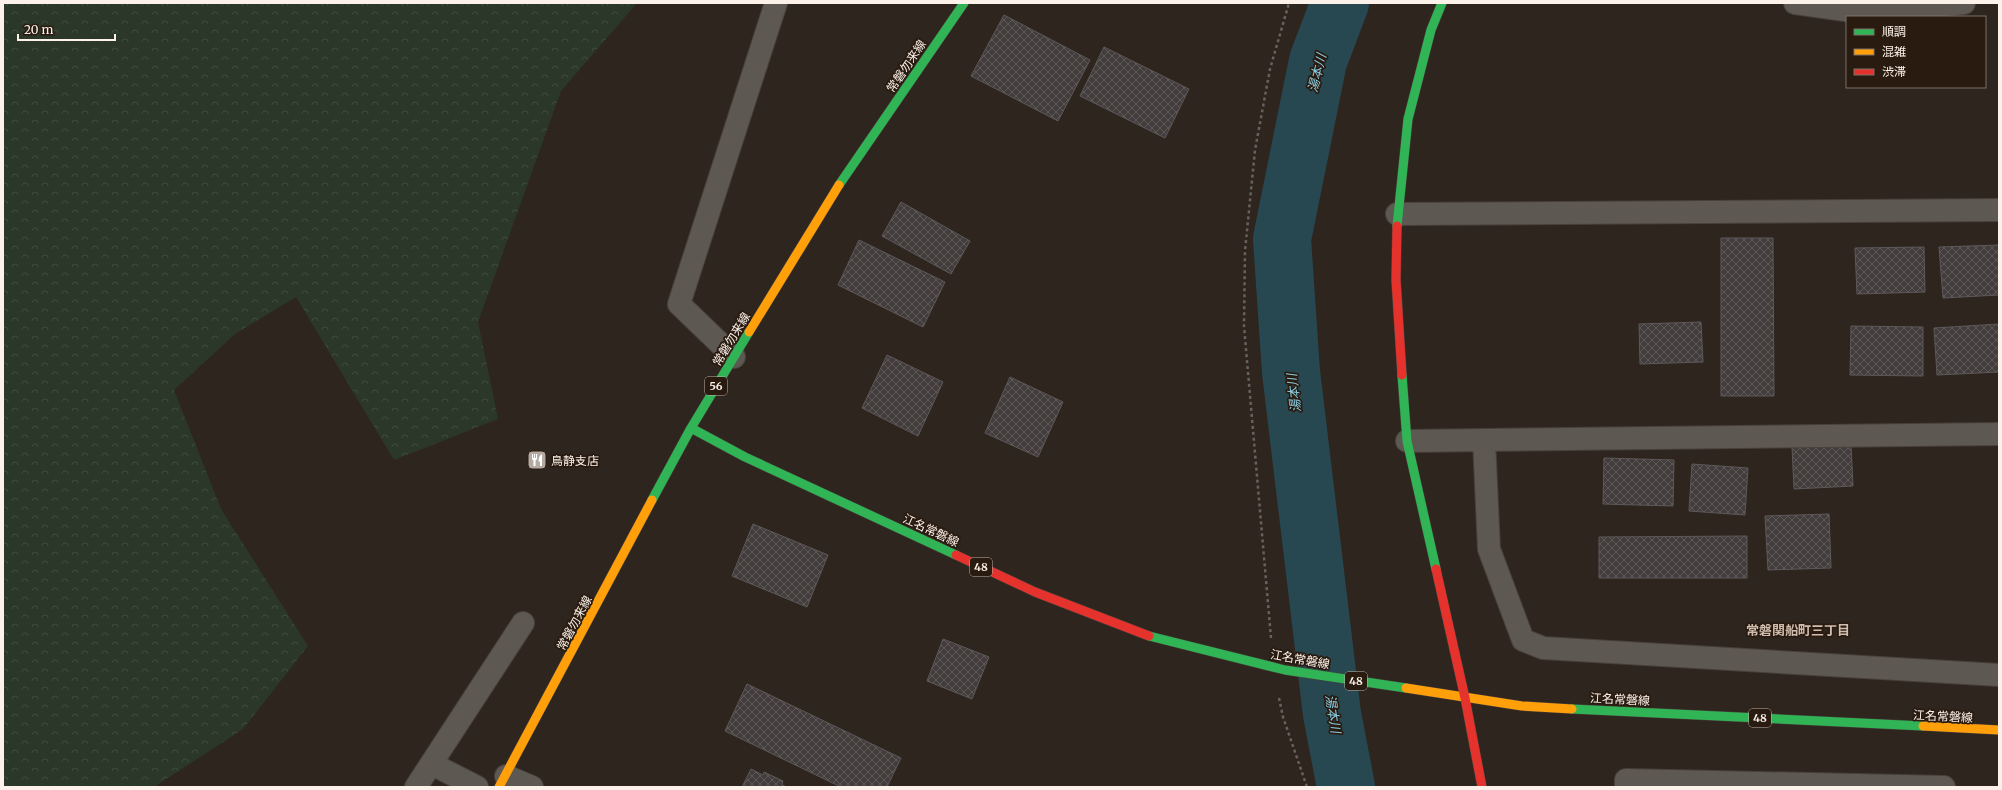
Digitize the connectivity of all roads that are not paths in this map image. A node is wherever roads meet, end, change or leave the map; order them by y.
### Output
1 (776, 3) edge
2 (964, 3) edge
3 (1442, 3) edge
4 (1795, 3) edge
5 (1964, 3) edge
6 (1890, 7) edge
7 (1999, 210) edge
8 (1397, 214) junction
9 (734, 357) junction
10 (691, 428) junction
11 (1999, 434) edge
12 (1484, 440) junction
13 (1407, 441) junction
14 (523, 623) dead end
15 (1999, 675) edge
16 (1465, 698) junction
17 (1999, 730) edge
18 (432, 764) junction
19 (503, 781) edge
20 (416, 787) edge
21 (477, 787) edge
22 (532, 787) edge
23 (1482, 787) edge
24 (1626, 787) edge
25 (1944, 787) edge

1 - 9 street
2 - 9 main road, 常磐勿来線 / 56
3 - 8 main road
4 - 6 street
5 - 6 street
7 - 8 street
8 - 13 main road
9 - 10 main road, 常磐勿来線 / 56
10 - 16 main road, 江名常磐線 / 48
10 - 19 main road, 常磐勿来線 / 56
11 - 12 street
12 - 13 street
12 - 15 street
13 - 16 main road
14 - 18 street
16 - 17 main road, 江名常磐線 / 48
16 - 23 main road
18 - 20 street
18 - 21 street
19 - 22 street
24 - 25 street

